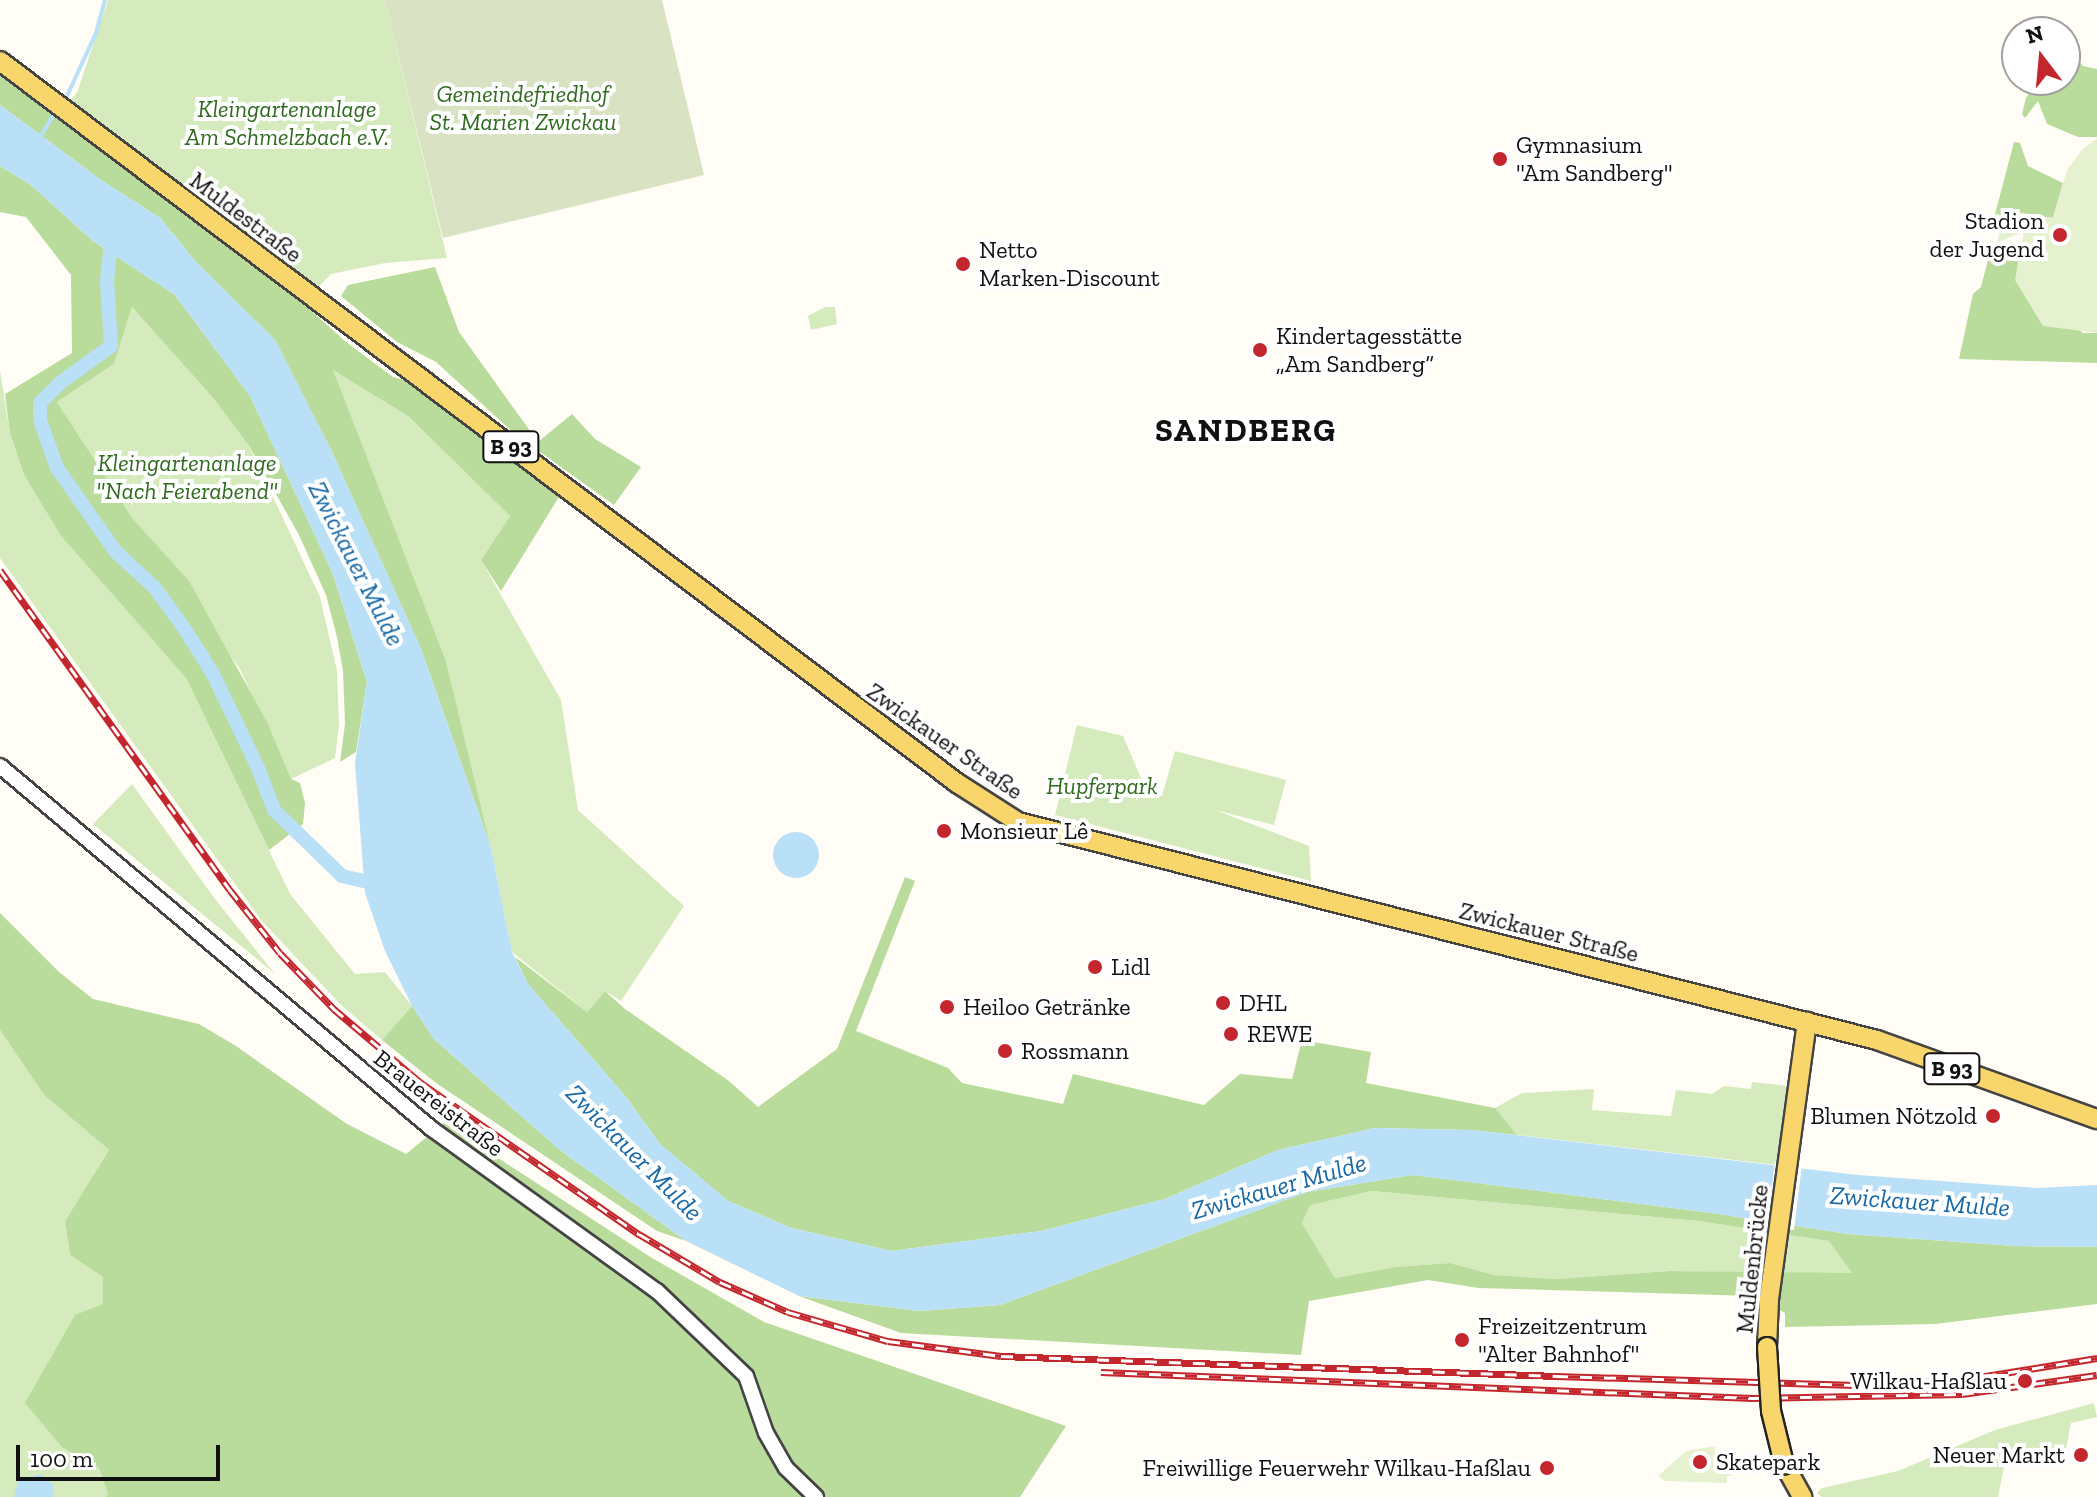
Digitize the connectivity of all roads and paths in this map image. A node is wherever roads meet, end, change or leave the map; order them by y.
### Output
1 (0, 61) edge
2 (311, 295) joint
3 (0, 766) edge
4 (1807, 1022) junction
5 (2097, 1119) edge
6 (816, 1497) edge
7 (1802, 1497) edge

1 - 2 main road, Muldestraße / B 93
2 - 4 main road, Zwickauer Straße / B 93
3 - 6 street, Brauereistraße
4 - 5 main road, B 93
4 - 7 main road, Muldenbrücke, bridge

